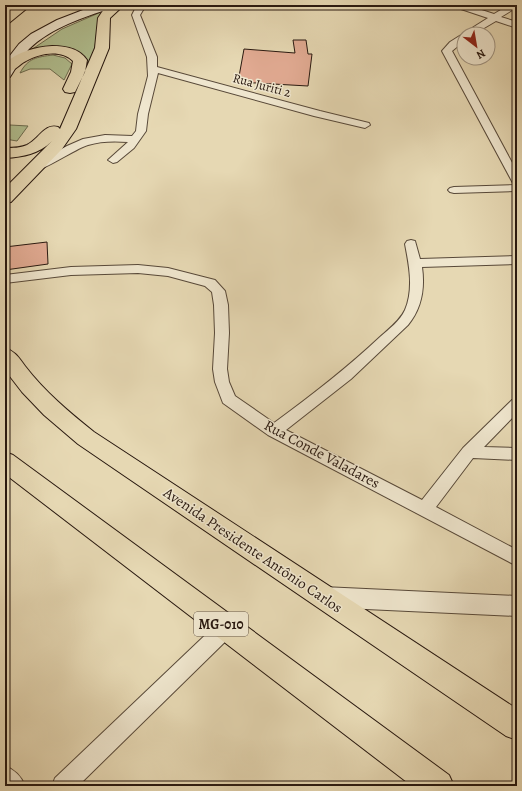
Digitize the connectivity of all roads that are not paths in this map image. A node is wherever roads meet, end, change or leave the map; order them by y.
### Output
1 (10, 5) edge
2 (13, 5) edge
3 (25, 5) edge
4 (83, 5) edge
5 (107, 5) edge
6 (118, 5) edge
7 (142, 5) edge
8 (458, 5) edge
9 (514, 5) edge
10 (5, 6) edge
11 (5, 11) edge
12 (494, 18) junction
13 (5, 20) edge
14 (517, 25) edge
15 (481, 26) edge
16 (28, 27) dead end
17 (456, 42) edge
18 (152, 69) junction
19 (6, 71) edge
20 (65, 101) dead end
21 (59, 116) dead end
22 (365, 125) dead end
23 (136, 139) junction
24 (5, 153) edge
25 (113, 160) dead end
26 (32, 170) junction
27 (517, 182) edge
28 (517, 188) edge
29 (454, 190) dead end
30 (5, 198) edge
31 (411, 244) dead end
32 (517, 260) edge
33 (415, 263) junction
34 (5, 279) edge
35 (5, 355) edge
36 (517, 404) edge
37 (274, 431) junction
38 (469, 452) junction
39 (517, 454) edge
40 (5, 461) edge
41 (425, 509) junction
42 (517, 559) edge
43 (322, 597) junction
44 (517, 606) edge
45 (226, 628) junction
46 (517, 726) edge
47 (5, 777) edge
48 (14, 786) edge
49 (63, 786) edge
50 (438, 786) edge

1 - 10 street
2 - 11 highway
3 - 13 highway
4 - 16 main road
5 - 19 main road
6 - 26 highway
7 - 18 street
8 - 12 street
9 - 12 street
12 - 14 street
12 - 15 street
17 - 27 street
18 - 22 street, Rua Juriti 2
18 - 23 street
19 - 20 highway
21 - 24 highway
23 - 25 street
23 - 26 street
26 - 30 highway
28 - 29 street
31 - 33 street
32 - 33 street
33 - 37 street
34 - 37 street, Rua Conde Valadares
35 - 43 highway, Avenida Presidente Antônio Carlos
36 - 38 street
37 - 41 street, Rua Conde Valadares
38 - 39 street
38 - 41 street
40 - 45 highway, MG-010
41 - 42 street, Rua Conde Valadares
43 - 44 street
43 - 46 highway, Avenida Presidente Antônio Carlos
45 - 49 street
45 - 50 highway, MG-010
47 - 48 street

